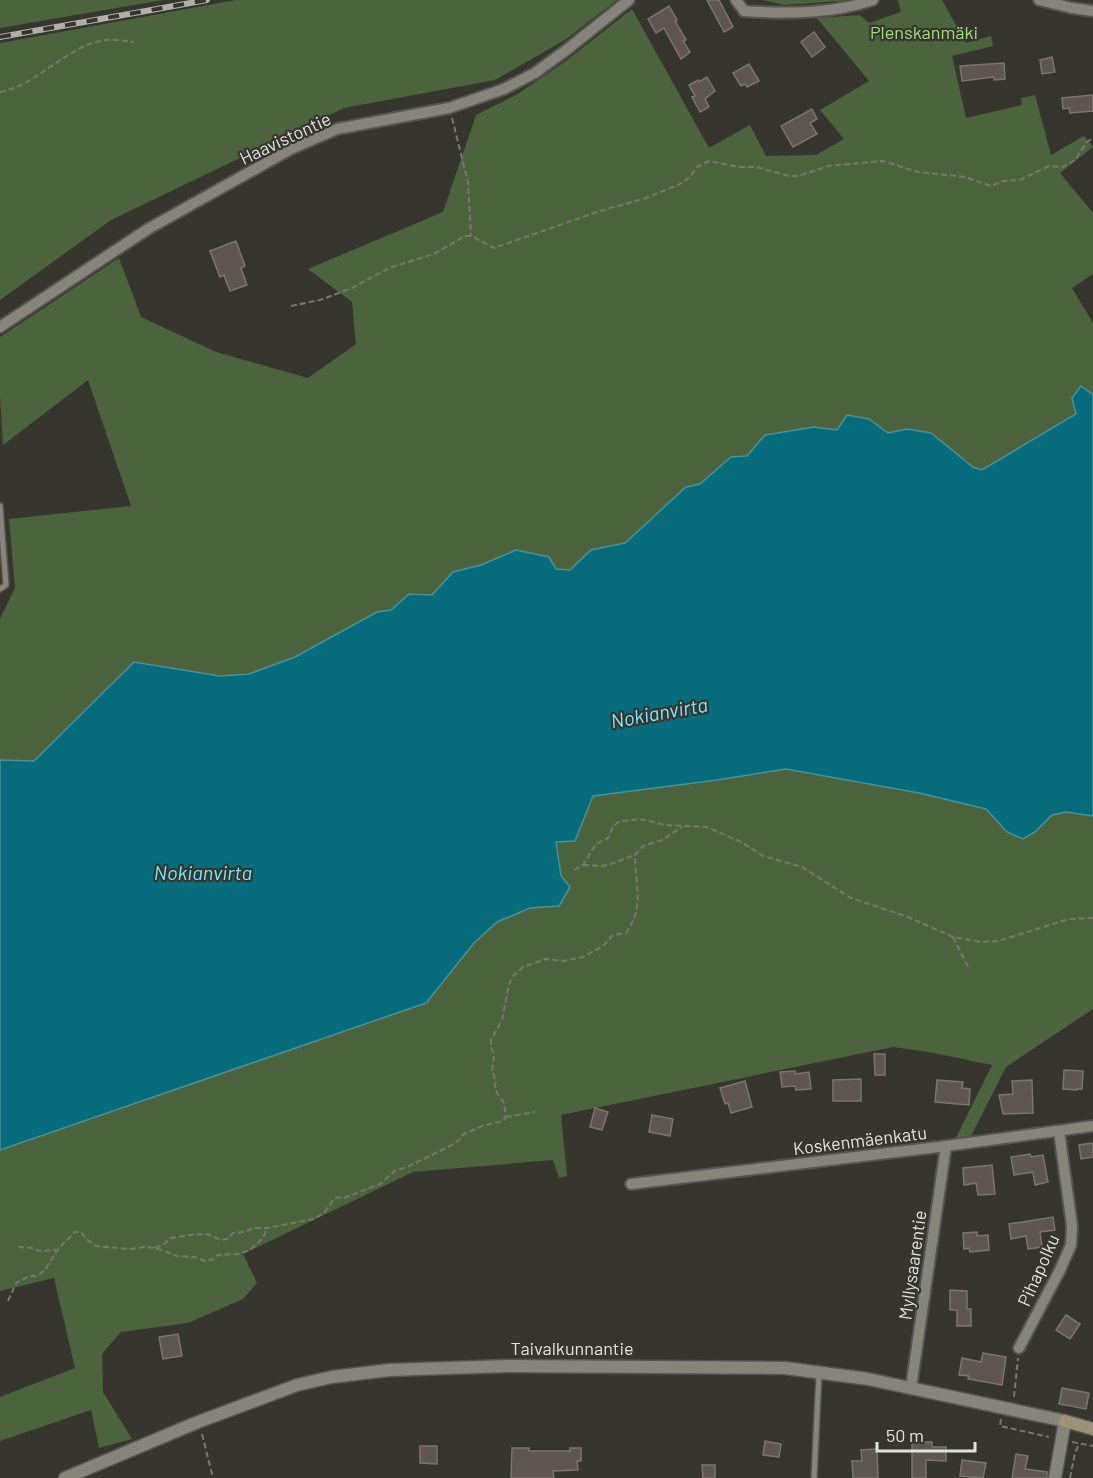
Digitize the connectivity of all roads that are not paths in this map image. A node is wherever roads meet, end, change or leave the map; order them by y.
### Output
1 (628, 0) edge
2 (736, 0) edge
3 (873, 0) edge
4 (1039, 0) edge
5 (1093, 11) edge
6 (0, 327) edge
7 (0, 506) edge
8 (0, 589) edge
9 (1093, 1126) edge
10 (1059, 1131) junction
11 (946, 1146) junction
12 (631, 1184) dead end
13 (1019, 1348) road end
14 (819, 1372) junction
15 (911, 1388) junction
16 (1065, 1421) junction
17 (1093, 1429) edge
18 (65, 1478) edge
19 (814, 1478) edge
20 (1055, 1478) edge

1 - 6 street, Haavistontie
2 - 3 street
4 - 5 street
7 - 8 lane
9 - 10 street, Koskenmäenkatu
10 - 11 street, Koskenmäenkatu
10 - 13 street, Pihapolku
11 - 12 street, Koskenmäenkatu
11 - 15 street, Myllysaarentie
14 - 15 street, Taivalkunnantie
14 - 18 street, Taivalkunnantie
14 - 19 lane
15 - 16 street, Taivalkunnantie
16 - 17 main road, Taivalkunnantie
16 - 20 street

